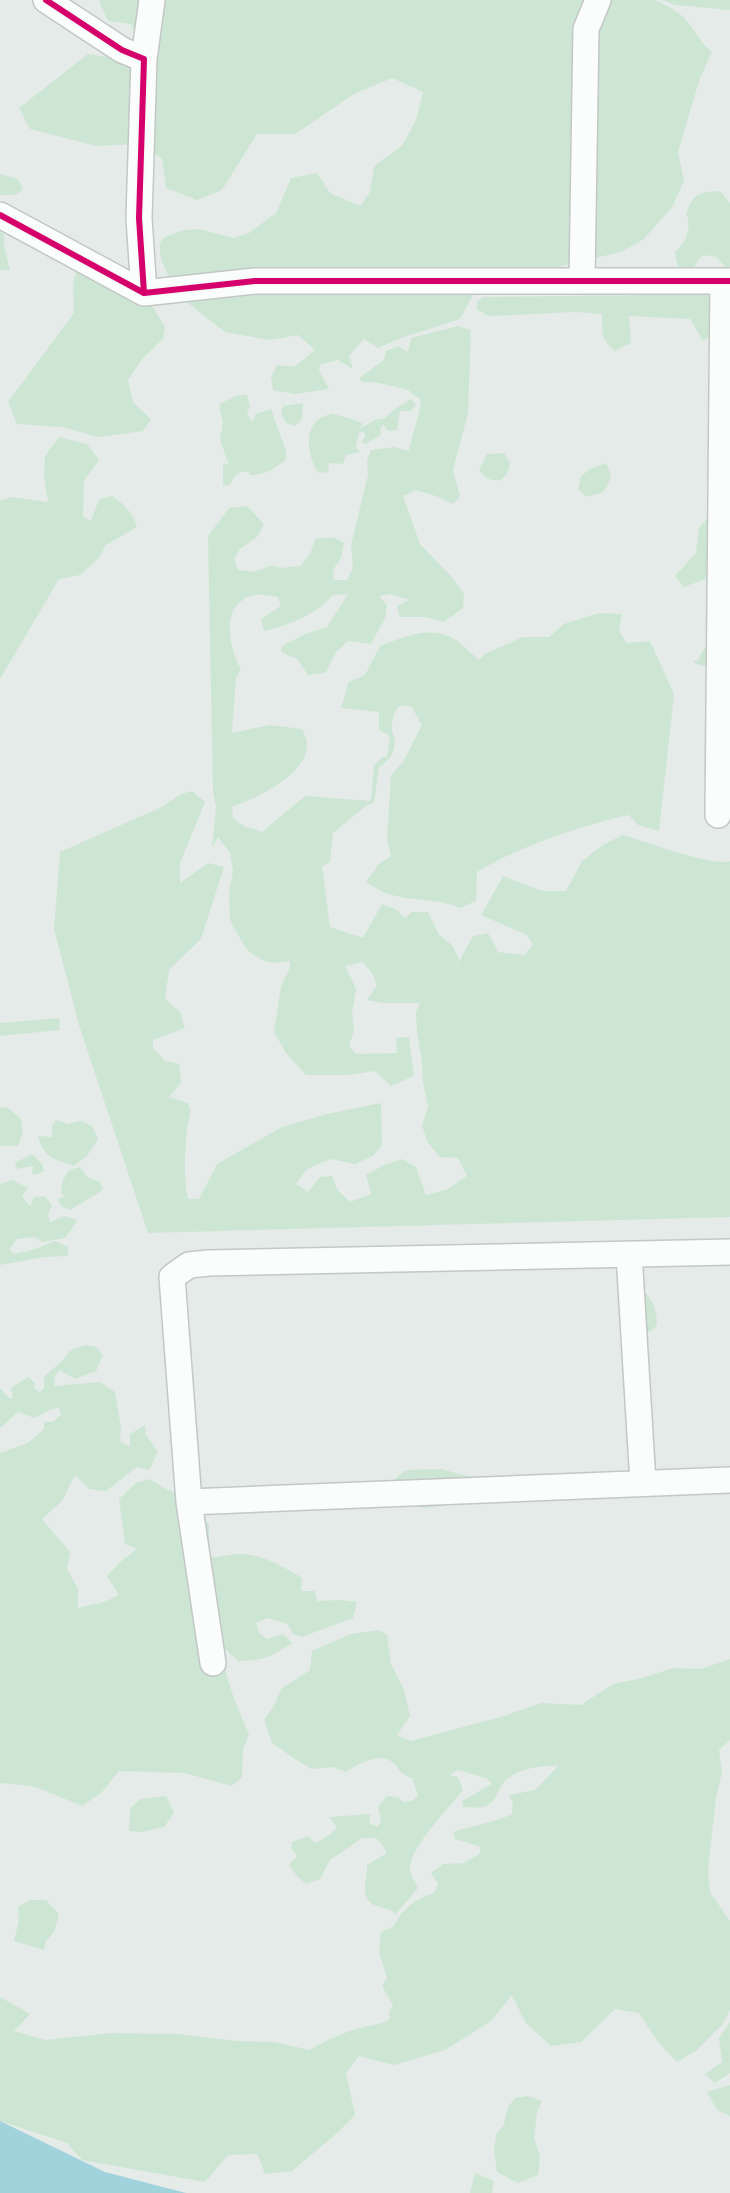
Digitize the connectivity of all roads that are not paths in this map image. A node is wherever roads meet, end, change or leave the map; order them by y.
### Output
1 (46, 0) edge
2 (152, 0) edge
3 (598, 0) edge
4 (144, 60) junction
5 (0, 215) edge
6 (582, 281) junction
7 (727, 281) edge
8 (144, 293) junction
9 (718, 815) dead end
10 (730, 1252) edge
11 (629, 1254) junction
12 (730, 1480) edge
13 (643, 1483) junction
14 (189, 1502) junction
15 (213, 1663) dead end

1 - 4 street
2 - 4 street
3 - 6 street
4 - 8 street
5 - 8 street
6 - 7 street
6 - 8 street
7 - 9 street
10 - 11 street
11 - 13 street
11 - 14 street
12 - 13 street
13 - 14 street
14 - 15 street

